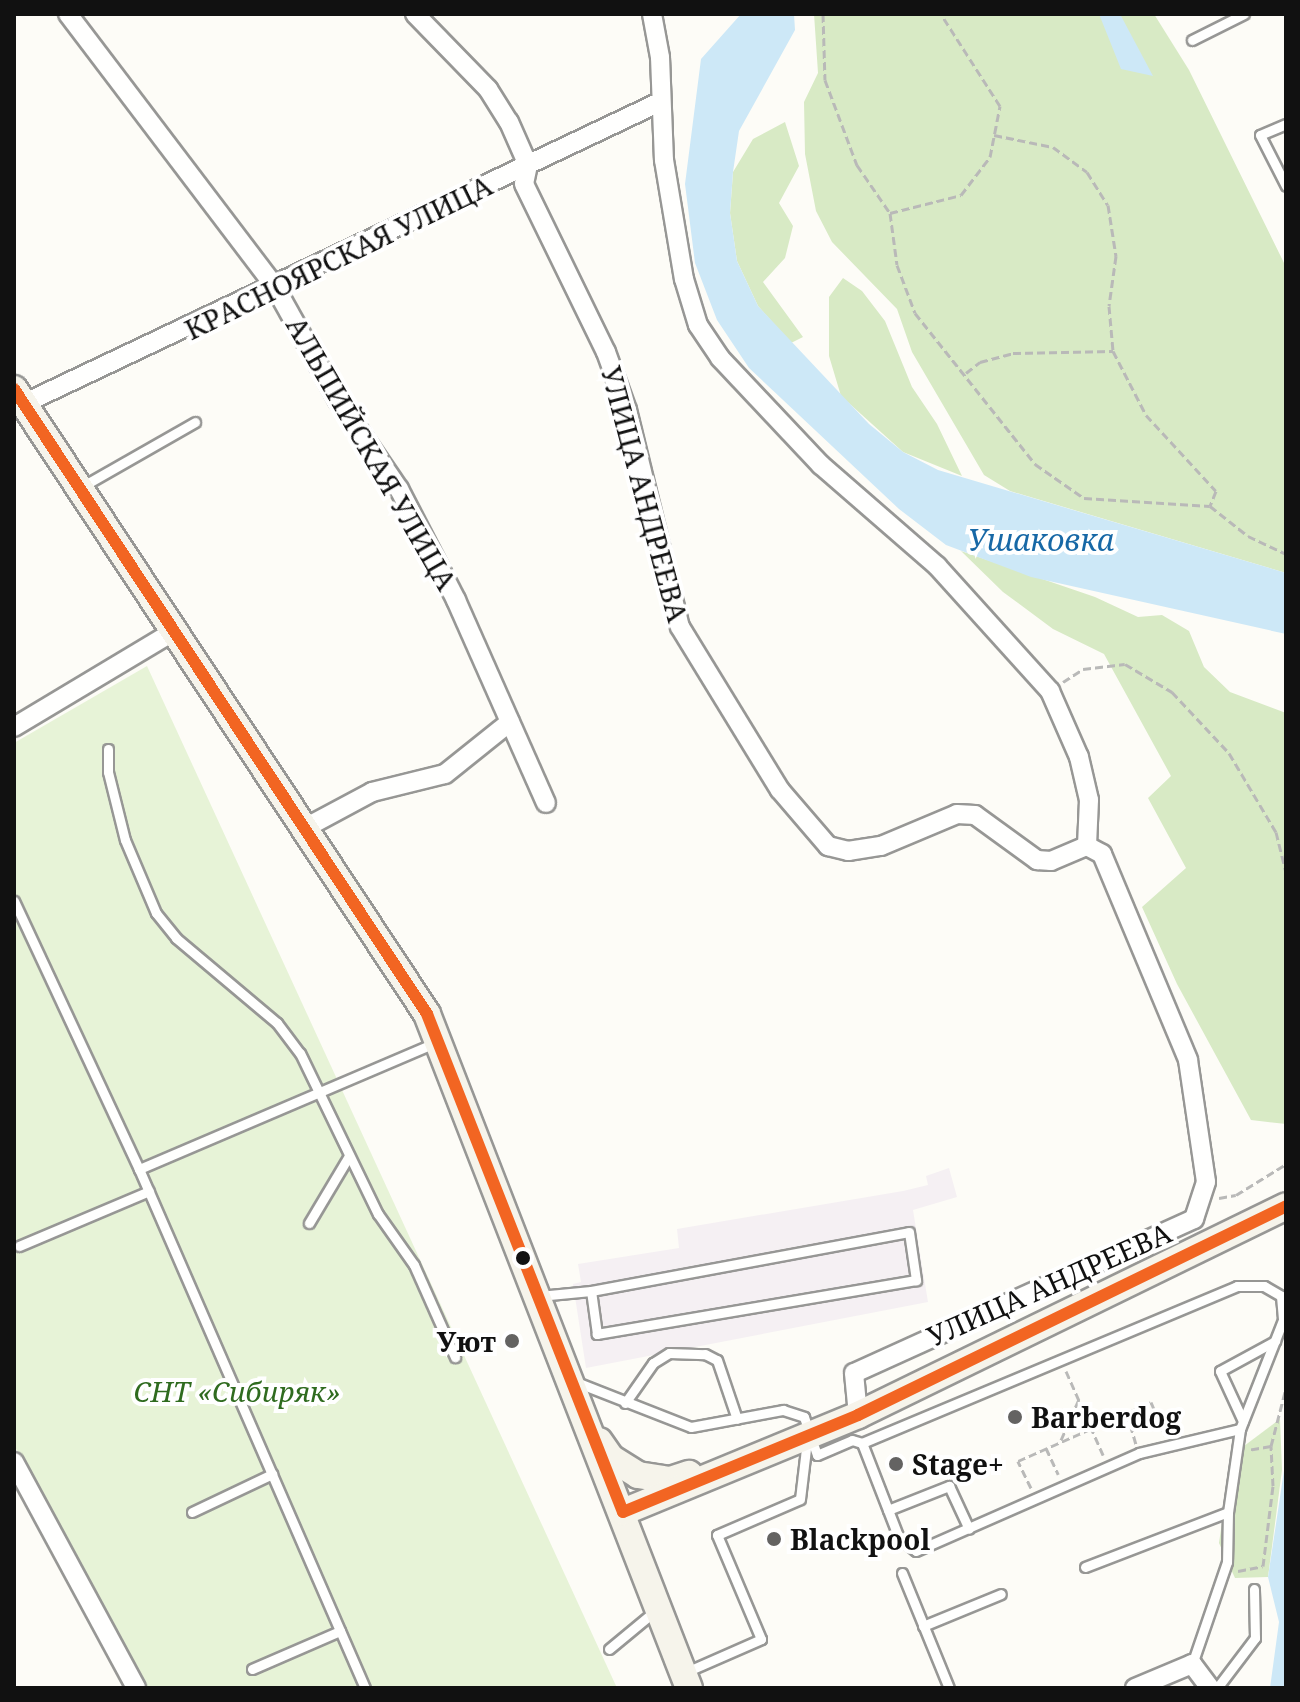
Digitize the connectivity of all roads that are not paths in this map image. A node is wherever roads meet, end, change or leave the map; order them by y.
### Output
1 (68, 14) edge
2 (415, 14) edge
3 (652, 14) edge
4 (1244, 14) edge
5 (1192, 40) dead end
6 (660, 102) junction
7 (1286, 124) edge
8 (528, 165) junction
9 (1286, 186) edge
10 (275, 287) junction
11 (17, 400) edge
12 (195, 422) dead end
13 (80, 488) junction
14 (176, 630) junction
15 (510, 722) junction
16 (14, 727) edge
17 (108, 749) dead end
18 (546, 803) dead end
19 (305, 828) junction
20 (1087, 846) junction
21 (14, 901) edge
22 (440, 1040) junction
23 (319, 1093) junction
24 (349, 1156) junction
25 (139, 1169) junction
26 (149, 1191) junction
27 (1286, 1206) edge
28 (309, 1223) dead end
29 (19, 1246) dead end
30 (591, 1291) junction
31 (535, 1296) junction
32 (1275, 1341) junction
33 (455, 1357) dead end
34 (567, 1378) junction
35 (625, 1403) junction
36 (858, 1415) junction
37 (737, 1419) junction
38 (586, 1423) junction
39 (1242, 1425) junction
40 (807, 1434) junction
41 (862, 1443) junction
42 (757, 1454) junction
43 (14, 1462) edge
44 (272, 1474) junction
45 (888, 1510) junction
46 (192, 1512) dead end
47 (623, 1512) junction
48 (1228, 1512) junction
49 (969, 1529) junction
50 (1085, 1567) dead end
51 (902, 1573) dead end
52 (1254, 1589) dead end
53 (1001, 1594) dead end
54 (658, 1609) junction
55 (923, 1626) junction
56 (340, 1631) junction
57 (609, 1649) dead end
58 (1192, 1664) junction
59 (252, 1669) dead end
60 (686, 1681) edge
61 (136, 1688) edge
62 (365, 1688) edge
63 (949, 1688) edge
64 (1135, 1688) edge
65 (1210, 1688) edge
66 (1217, 1688) edge

1 - 10 street, АЛЬПИЙСКАЯ УЛИЦА
2 - 8 street, УЛИЦА АНДРЕЕВА
3 - 6 street
4 - 5 lane
6 - 8 street, КРАСНОЯРСКАЯ УЛИЦА
6 - 20 street
7 - 9 lane
8 - 10 street, КРАСНОЯРСКАЯ УЛИЦА
8 - 20 street, УЛИЦА АНДРЕЕВА
10 - 11 street, КРАСНОЯРСКАЯ УЛИЦА
10 - 15 street, АЛЬПИЙСКАЯ УЛИЦА
11 - 13 main road
12 - 13 lane
13 - 14 main road
14 - 16 street
14 - 19 main road
15 - 18 street, АЛЬПИЙСКАЯ УЛИЦА
15 - 19 street
17 - 23 lane
19 - 22 main road
20 - 36 street, УЛИЦА АНДРЕЕВА
21 - 25 lane
22 - 23 lane
22 - 31 main road
23 - 24 lane
23 - 25 lane
24 - 28 lane
24 - 33 lane
25 - 26 lane
26 - 29 lane
26 - 44 lane
27 - 36 main road
30 - 30 lane
30 - 31 lane
31 - 34 main road
32 - 39 lane
32 - 39 lane
32 - 41 lane
34 - 35 lane
34 - 38 main road
35 - 37 lane
35 - 37 lane
36 - 40 main road
37 - 40 lane
38 - 42 main road
38 - 47 main road
39 - 48 lane
39 - 49 lane
40 - 41 lane
40 - 42 main road
40 - 60 lane
41 - 45 lane
42 - 47 main road
43 - 61 street
44 - 46 lane
44 - 56 lane
45 - 49 lane
45 - 49 lane
47 - 54 main road
48 - 50 lane
48 - 58 lane
51 - 55 lane
52 - 66 lane
53 - 55 lane
54 - 57 lane
54 - 60 main road
55 - 63 lane
56 - 59 lane
56 - 62 lane
58 - 64 street
58 - 65 street

